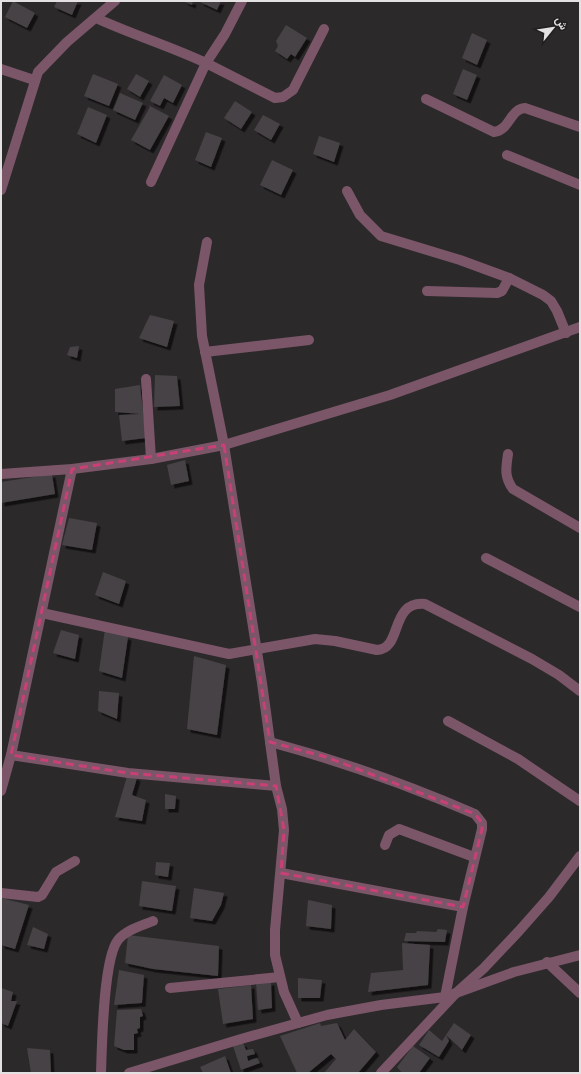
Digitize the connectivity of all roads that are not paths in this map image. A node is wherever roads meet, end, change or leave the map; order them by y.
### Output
1 (115, 1) edge
2 (242, 1) edge
3 (96, 18) junction
4 (324, 29) dead end
5 (206, 64) junction
6 (1, 69) edge
7 (34, 80) junction
8 (426, 99) dead end
9 (580, 127) edge
10 (507, 155) dead end
11 (151, 182) dead end
12 (2, 183) edge
13 (580, 186) edge
14 (347, 191) dead end
15 (207, 242) dead end
16 (509, 278) junction
17 (427, 291) dead end
18 (580, 327) edge
19 (566, 333) junction
20 (309, 340) dead end
21 (205, 352) junction
22 (146, 379) dead end
23 (224, 445) junction
24 (508, 454) dead end
25 (151, 459) junction
26 (72, 470) junction
27 (1, 474) edge
28 (580, 528) edge
29 (486, 558) dead end
30 (580, 607) edge
31 (42, 613) junction
32 (256, 649) junction
33 (580, 691) edge
34 (448, 720) dead end
35 (270, 742) junction
36 (11, 755) junction
37 (276, 786) junction
38 (1, 791) edge
39 (580, 801) edge
40 (385, 845) dead end
41 (580, 856) edge
42 (474, 857) junction
43 (75, 861) dead end
44 (281, 873) junction
45 (1, 893) edge
46 (463, 907) junction
47 (152, 921) dead end
48 (580, 955) edge
49 (547, 962) junction
50 (280, 977) junction
51 (170, 988) dead end
52 (580, 993) edge
53 (450, 995) junction
54 (298, 1023) junction
55 (101, 1073) edge
56 (129, 1073) edge
57 (381, 1073) edge

1 - 3 street
2 - 5 street
3 - 5 street
3 - 7 street
4 - 5 street
5 - 11 street
6 - 7 street
7 - 12 street
8 - 9 street
10 - 13 street
14 - 16 street
15 - 21 street
16 - 17 street
16 - 19 street
18 - 19 street
19 - 23 street
20 - 21 street
21 - 23 street
22 - 25 street
23 - 25 street
23 - 32 street
24 - 28 street
25 - 26 street
26 - 27 street
26 - 31 street
29 - 30 street
31 - 32 street
31 - 36 street
32 - 33 street
32 - 35 street
34 - 39 street
35 - 37 street
35 - 42 street
36 - 37 street
36 - 38 street
37 - 44 street
40 - 42 street
41 - 53 street
42 - 46 street
43 - 45 street
44 - 46 street
44 - 50 street
46 - 53 street
47 - 55 street
48 - 49 street
49 - 52 street
49 - 53 street
50 - 51 street
50 - 54 street
53 - 54 street
53 - 57 street
54 - 56 street

